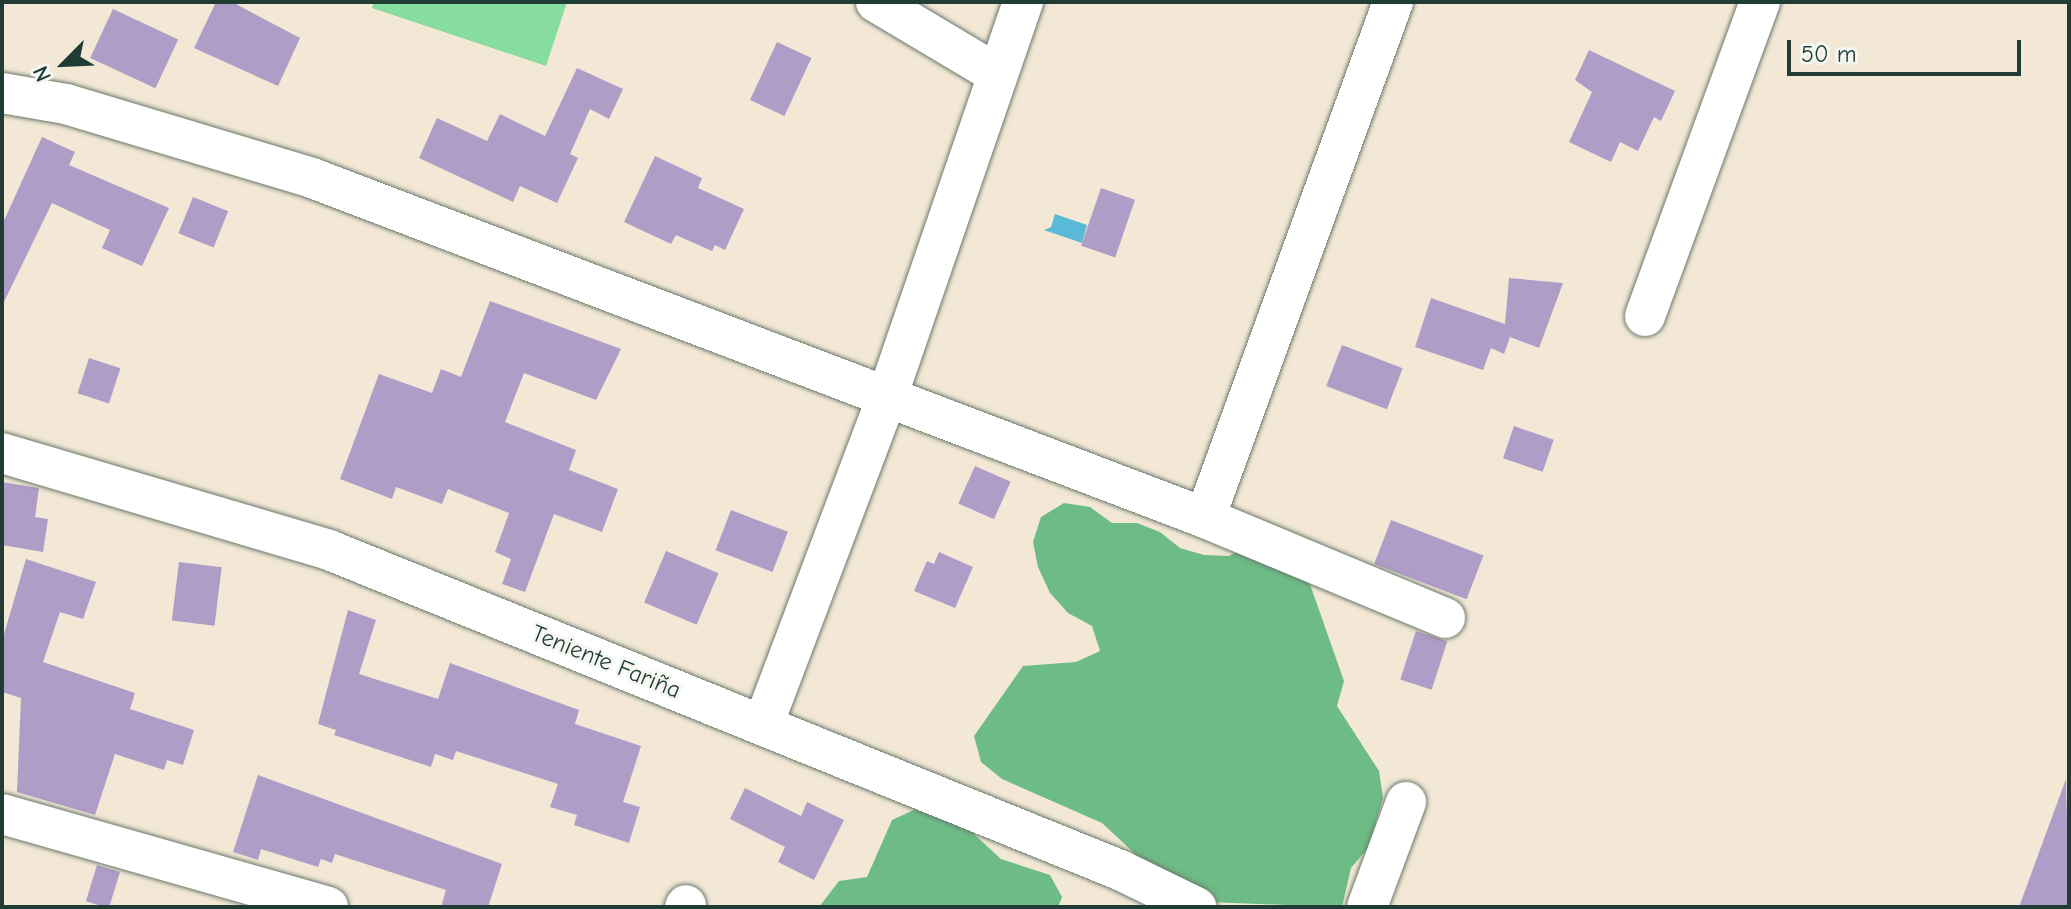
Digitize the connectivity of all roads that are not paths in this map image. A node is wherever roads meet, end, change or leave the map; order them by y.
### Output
1 (876, 2) edge
2 (1023, 2) edge
3 (1393, 2) edge
4 (1760, 2) edge
5 (995, 73) junction
6 (2, 93) edge
7 (1645, 316) dead end
8 (887, 397) junction
9 (2, 453) edge
10 (1205, 518) junction
11 (1445, 618) dead end
12 (763, 725) junction
13 (1406, 802) dead end
14 (2, 814) edge
15 (313, 904) edge
16 (1196, 907) edge
17 (1367, 907) edge

1 - 5 street
2 - 5 street
3 - 10 street
4 - 7 street
5 - 8 street
6 - 8 street
8 - 10 street
8 - 12 street
9 - 12 street, Teniente Fariña
10 - 11 street
12 - 16 street, Teniente Fariña
13 - 17 street
14 - 15 street

